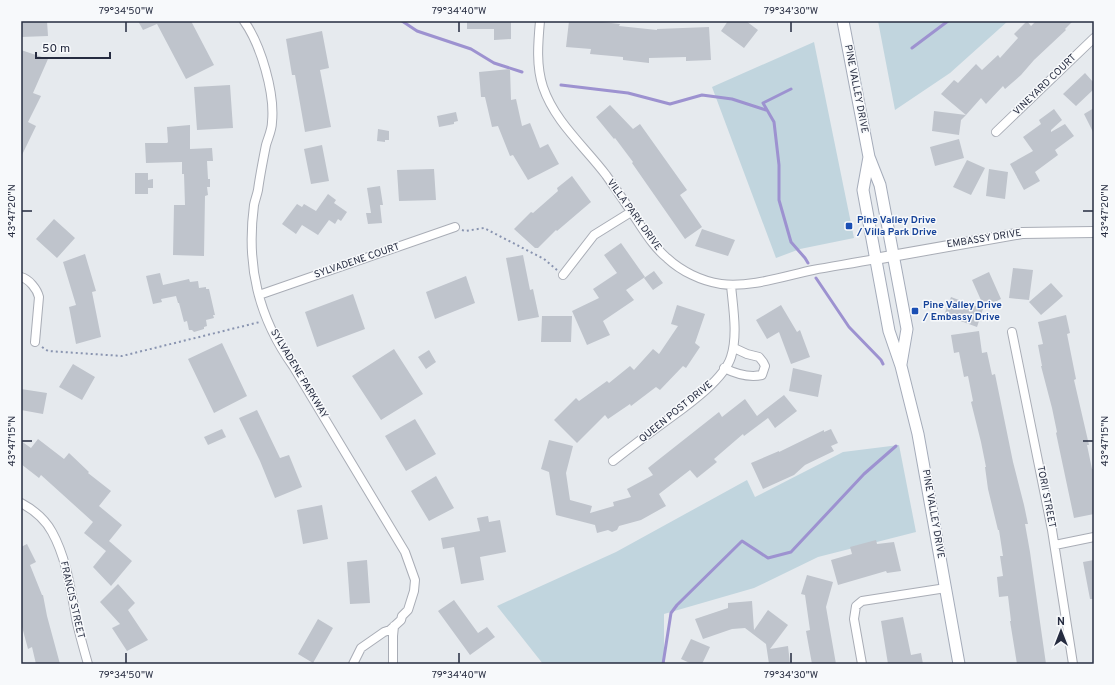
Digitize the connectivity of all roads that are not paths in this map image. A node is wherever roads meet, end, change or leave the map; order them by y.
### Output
1 (244, 21) edge
2 (540, 21) edge
3 (843, 21) edge
4 (1092, 43) edge
5 (996, 132) dead end
6 (869, 157) junction
7 (631, 212) junction
8 (455, 227) road end
9 (1094, 232) edge
10 (893, 256) junction
11 (876, 259) junction
12 (562, 275) road end
13 (21, 276) edge
14 (731, 285) junction
15 (259, 295) junction
16 (1012, 332) dead end
17 (35, 342) road end
18 (734, 348) junction
19 (901, 366) junction
20 (724, 368) junction
21 (613, 461) dead end
22 (21, 503) edge
23 (1094, 537) edge
24 (1055, 545) junction
25 (946, 588) junction
26 (394, 626) junction
27 (88, 664) edge
28 (353, 664) edge
29 (393, 664) edge
30 (862, 664) edge
31 (959, 664) edge
32 (1074, 664) edge

1 - 15 street, SYLVADENE PARKWAY
2 - 7 street, VILLA PARK DRIVE
3 - 6 main road, PINE VALLEY DRIVE
4 - 5 street, VINEYARD COURT
6 - 10 main road, PINE VALLEY DRIVE
6 - 11 main road, PINE VALLEY DRIVE
7 - 12 street
7 - 14 street, VILLA PARK DRIVE
8 - 15 street, SYLVADENE COURT
9 - 10 street, EMBASSY DRIVE
10 - 11 street, EMBASSY DRIVE
10 - 19 main road, PINE VALLEY DRIVE
11 - 14 street, VILLA PARK DRIVE
11 - 19 main road, PINE VALLEY DRIVE
13 - 17 street
14 - 18 street, QUEEN POST DRIVE
15 - 26 street, SYLVADENE PARKWAY
16 - 24 street, TORII STREET
18 - 20 street, QUEEN POST DRIVE
18 - 20 street
19 - 25 main road, PINE VALLEY DRIVE
20 - 21 street, QUEEN POST DRIVE
22 - 27 street, FRANCIS STREET
23 - 24 street
24 - 32 street, TORII STREET
25 - 30 street
25 - 31 main road, PINE VALLEY DRIVE
26 - 28 street, SYLVADENE PARKWAY
26 - 29 street

